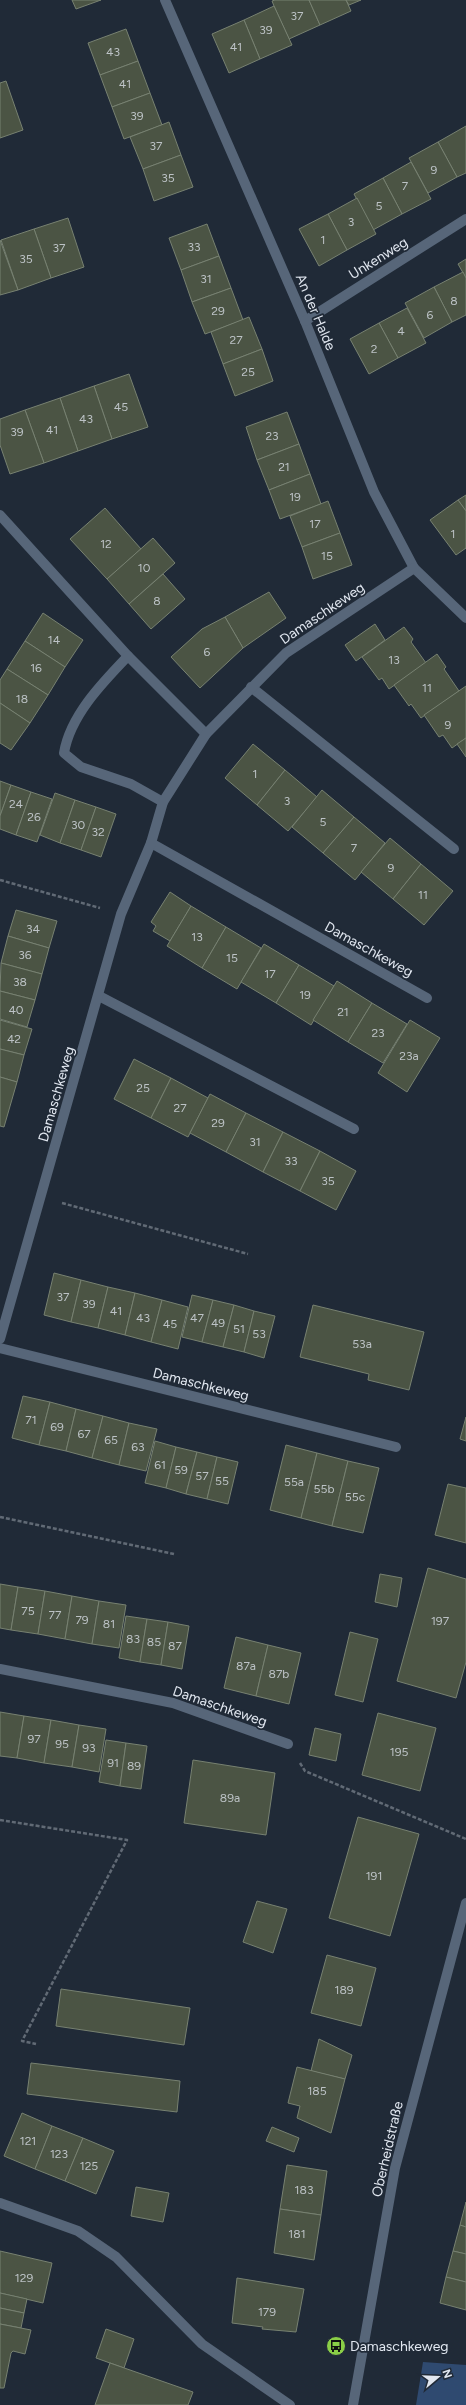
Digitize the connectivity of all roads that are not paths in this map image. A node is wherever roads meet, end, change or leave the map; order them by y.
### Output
1 (168, 1) edge
2 (466, 219) edge
3 (305, 321) junction
4 (0, 515) edge
5 (414, 568) junction
6 (464, 613) edge
7 (128, 656) junction
8 (251, 687) junction
9 (206, 734) junction
10 (163, 802) junction
11 (151, 843) junction
12 (454, 849) dead end
13 (99, 996) junction
14 (427, 998) dead end
15 (354, 1129) dead end
16 (0, 1339) edge
17 (0, 1348) edge
18 (396, 1448) dead end
19 (0, 1669) edge
20 (288, 1744) road end
21 (466, 1903) edge
22 (463, 1923) edge
23 (0, 2202) edge
24 (290, 2405) edge
25 (353, 2405) edge

1 - 3 street, An der Halde
2 - 3 street, Unkenweg
3 - 5 street, An der Halde
4 - 7 street
5 - 6 street, An der Halde
5 - 8 street, Damaschkeweg
7 - 9 street
7 - 10 street
8 - 9 street, Damaschkeweg
8 - 12 street
9 - 10 street, Damaschkeweg
10 - 11 street, Damaschkeweg
11 - 13 street, Damaschkeweg
11 - 14 street, Damaschkeweg
13 - 15 street
13 - 16 street, Damaschkeweg
17 - 18 street, Damaschkeweg
19 - 20 street, Damaschkeweg
21 - 22 street, Oberheidstraße
22 - 25 street, Oberheidstraße
23 - 24 street

